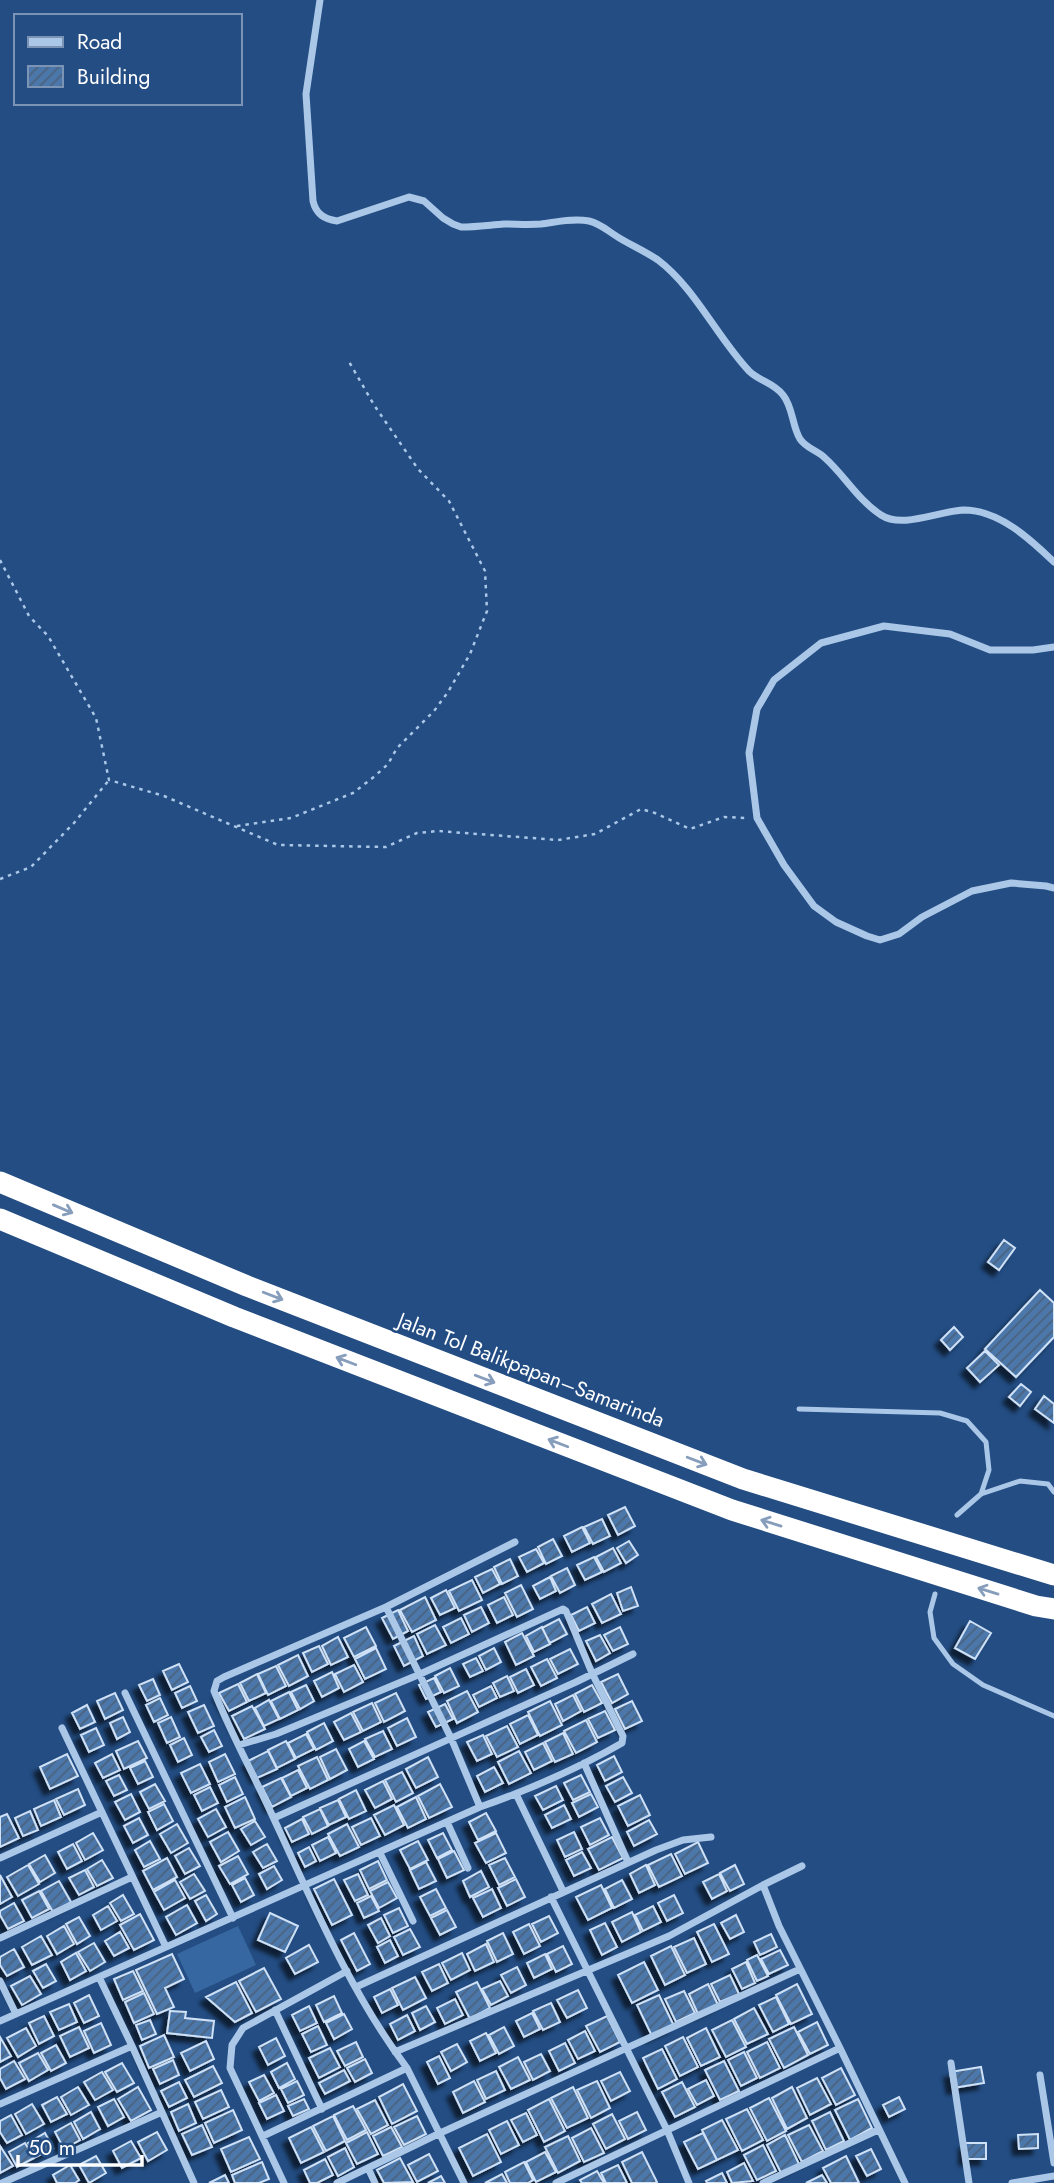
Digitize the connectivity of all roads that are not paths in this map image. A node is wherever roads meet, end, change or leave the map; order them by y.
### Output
1 (320, 0) edge
2 (1054, 562) edge
3 (1054, 646) edge
4 (1054, 888) edge
5 (0, 1182) edge
6 (0, 1219) edge
7 (799, 1409) dead end
8 (1054, 1492) edge
9 (981, 1494) junction
10 (957, 1515) dead end
11 (515, 1542) dead end
12 (1054, 1575) edge
13 (935, 1594) dead end
14 (386, 1607) junction
15 (1054, 1609) edge
16 (633, 1654) dead end
17 (592, 1673) junction
18 (418, 1675) junction
19 (125, 1693) dead end
20 (1054, 1716) edge
21 (62, 1728) dead end
22 (451, 1738) junction
23 (239, 1745) junction
24 (584, 1763) junction
25 (516, 1794) junction
26 (480, 1807) junction
27 (102, 1812) junction
28 (274, 1818) junction
29 (447, 1822) junction
30 (711, 1837) dead end
31 (380, 1853) junction
32 (0, 1858) edge
33 (628, 1862) junction
34 (803, 1866) dead end
35 (468, 1868) dead end
36 (132, 1877) junction
37 (763, 1885) junction
38 (304, 1886) junction
39 (563, 1891) junction
40 (551, 1897) junction
41 (233, 1918) junction
42 (413, 1922) dead end
43 (0, 1938) edge
44 (166, 1947) junction
45 (800, 1969) junction
46 (347, 1971) junction
47 (589, 1971) junction
48 (99, 1977) junction
49 (0, 1981) edge
50 (356, 1987) junction
51 (275, 2010) junction
52 (16, 2014) junction
53 (0, 2021) edge
54 (132, 2046) junction
55 (840, 2048) junction
56 (626, 2049) junction
57 (394, 2052) junction
58 (951, 2063) dead end
59 (407, 2068) junction
60 (1040, 2076) dead end
61 (0, 2104) edge
62 (322, 2109) junction
63 (162, 2112) junction
64 (667, 2130) junction
65 (878, 2130) junction
66 (438, 2134) junction
67 (263, 2136) junction
68 (1054, 2163) edge
69 (368, 2168) junction
70 (1054, 2176) edge
71 (2, 2183) edge
72 (194, 2183) edge
73 (284, 2183) edge
74 (337, 2183) edge
75 (375, 2183) edge
76 (464, 2183) edge
77 (556, 2183) edge
78 (689, 2183) edge
79 (763, 2183) edge
80 (905, 2183) edge
81 (969, 2183) edge
82 (1012, 2183) edge

1 - 2 street
3 - 4 street
5 -> 12 highway, Jalan Tol Balikpapan–Samarinda
15 -> 6 highway
7 - 9 lane
8 - 9 lane
9 - 10 lane
11 - 14 street
13 - 20 lane
14 - 18 street
14 - 23 street
16 - 17 street
17 - 18 street
17 - 22 street
17 - 24 street
18 - 22 street
18 - 23 street
19 - 41 street
21 - 27 street
22 - 26 street
22 - 28 street
23 - 28 street
24 - 25 street
24 - 33 street
25 - 26 street
25 - 39 street
26 - 29 street
27 - 32 street
27 - 36 street
28 - 38 street
29 - 31 street
29 - 35 street
30 - 33 street
31 - 38 street
31 - 42 street
33 - 39 street
34 - 37 street
36 - 43 street
36 - 44 street
37 - 45 street
37 - 47 street
38 - 41 street
38 - 46 street
39 - 40 street
40 - 47 street
40 - 50 street
41 - 44 street
44 - 48 street
45 - 55 street
45 - 56 street
46 - 50 street
46 - 51 street
47 - 56 street
47 - 57 street
48 - 52 street
48 - 54 street
49 - 52 street
50 - 57 street
51 - 62 street
51 - 67 street
52 - 53 street
54 - 61 street
54 - 63 street
55 - 64 street
55 - 65 street
56 - 64 street
56 - 66 street
57 - 59 street
58 - 81 street
59 - 62 street
59 - 66 street
60 - 68 street
62 - 67 street
63 - 71 street
63 - 72 street
64 - 77 street
64 - 78 street
65 - 79 street
65 - 80 street
66 - 69 street
66 - 76 street
67 - 73 street
69 - 74 street
69 - 75 street
70 - 82 street

